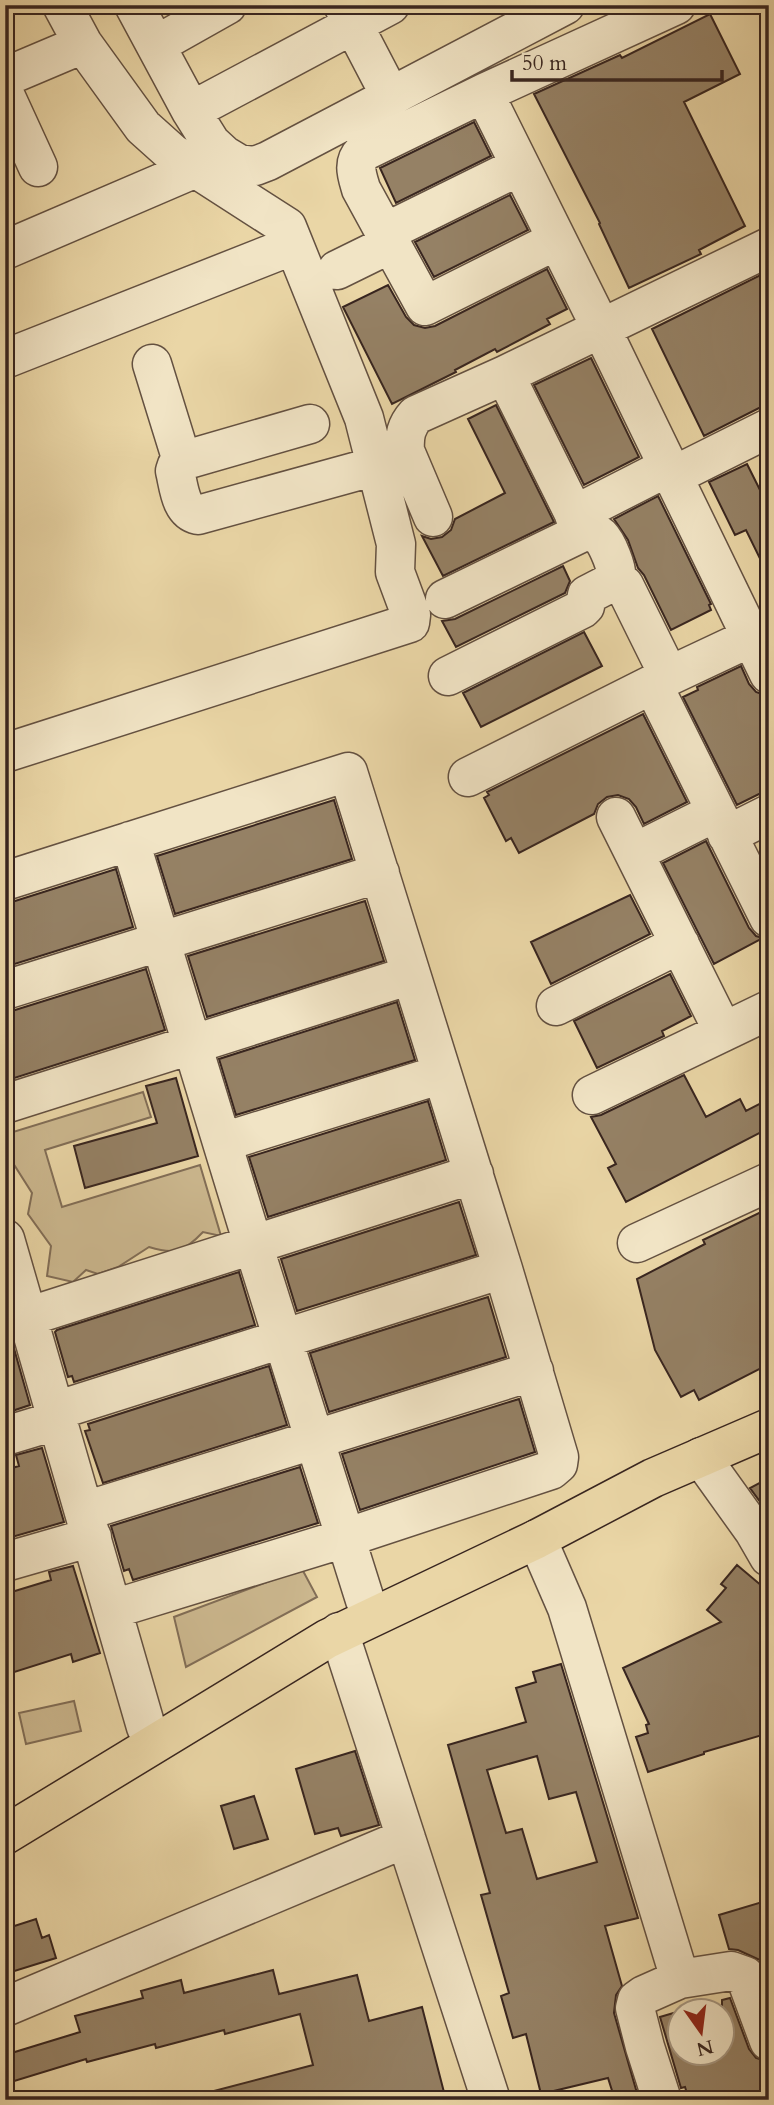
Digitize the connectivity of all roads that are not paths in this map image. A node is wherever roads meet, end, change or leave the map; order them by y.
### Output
1 (62, 5) edge
2 (134, 5) edge
3 (228, 5) edge
4 (390, 5) edge
5 (565, 5) edge
6 (676, 5) edge
7 (348, 15) edge
8 (83, 44) junction
9 (156, 46) junction
10 (5, 77) edge
11 (484, 93) junction
12 (5, 95) edge
13 (391, 97) junction
14 (191, 111) junction
15 (520, 166) junction
16 (38, 167) dead end
17 (196, 168) junction
18 (389, 238) junction
19 (557, 240) junction
20 (294, 245) junction
21 (769, 247) edge
22 (5, 250) edge
23 (337, 270) dead end
24 (601, 328) junction
25 (5, 359) edge
26 (152, 364) dead end
27 (505, 375) junction
28 (310, 424) dead end
29 (769, 428) edge
30 (182, 461) junction
31 (376, 466) junction
32 (670, 472) junction
33 (433, 517) dead end
34 (579, 523) junction
35 (624, 585) dead end
36 (445, 599) dead end
37 (760, 633) edge
38 (769, 674) edge
39 (448, 676) dead end
40 (661, 680) junction
41 (5, 753) edge
42 (468, 777) dead end
43 (769, 814) edge
44 (616, 817) dead end
45 (722, 824) junction
46 (130, 841) junction
47 (634, 853) junction
48 (380, 873) junction
49 (5, 881) edge
50 (769, 918) edge
51 (161, 941) junction
52 (680, 944) junction
53 (411, 975) junction
54 (5, 990) edge
55 (556, 1006) dead end
56 (769, 1010) edge
57 (723, 1031) junction
58 (193, 1044) junction
59 (442, 1074) junction
60 (592, 1096) dead end
61 (5, 1104) edge
62 (223, 1142) junction
63 (474, 1174) junction
64 (769, 1182) edge
65 (5, 1239) edge
66 (637, 1243) dead end
67 (253, 1244) junction
68 (503, 1269) junction
69 (17, 1321) edge
70 (283, 1339) junction
71 (534, 1371) junction
72 (769, 1409) edge
73 (57, 1416) junction
74 (769, 1428) edge
75 (5, 1436) edge
76 (315, 1441) junction
77 (701, 1457) junction
78 (88, 1524) junction
79 (345, 1538) junction
80 (537, 1539) junction
81 (769, 1557) edge
82 (5, 1562) edge
83 (365, 1600) junction
84 (113, 1609) junction
85 (328, 1632) junction
86 (146, 1727) junction
87 (5, 1814) edge
88 (5, 1835) edge
89 (406, 1838) junction
90 (680, 1979) junction
91 (5, 2007) edge
92 (769, 2041) edge
93 (491, 2100) edge
94 (662, 2100) edge

1 - 8 street
2 - 9 street
3 - 9 street
4 - 7 street
5 - 13 street
6 - 11 street
7 - 13 street
7 - 14 street
8 - 10 street
8 - 17 street
9 - 14 street
11 - 15 street
11 - 18 street
12 - 16 street
13 - 14 street
15 - 18 street
15 - 19 street
17 - 20 street
17 - 22 street
18 - 19 street
18 - 23 street
19 - 24 street
20 - 25 street
20 - 31 street
21 - 24 street
24 - 27 street
24 - 32 street
26 - 30 street
27 - 33 street
27 - 34 street
28 - 30 street
29 - 32 street
30 - 31 street
31 - 41 street
32 - 34 street
32 - 37 street
34 - 36 street
34 - 39 street
35 - 40 street
37 - 38 street
37 - 40 street
40 - 42 street
40 - 45 street
43 - 45 street
44 - 47 street
45 - 47 street
45 - 50 street
46 - 48 street
46 - 49 street
46 - 51 street
47 - 52 street
48 - 51 street
48 - 53 street
51 - 54 street
51 - 58 street
52 - 55 street
52 - 57 street
53 - 58 street
53 - 59 street
56 - 57 street
57 - 60 street
58 - 61 street
58 - 62 street
59 - 62 street
59 - 63 street
62 - 67 street
63 - 67 street
63 - 68 street
64 - 66 street
65 - 69 street
67 - 69 street
67 - 70 street
68 - 70 street
68 - 71 street
69 - 73 street
70 - 73 street
70 - 76 street
71 - 76 street
71 - 79 street
72 - 83 main road
73 - 75 street
73 - 78 street
74 - 77 main road
76 - 78 street
76 - 79 street
77 - 80 main road
77 - 81 street
78 - 82 street
78 - 84 street
79 - 83 street
79 - 84 street
80 - 85 main road
80 - 90 street
83 - 85 main road
84 - 86 street
85 - 86 main road
85 - 88 main road
85 - 89 street
86 - 87 main road
89 - 91 street
89 - 93 street
90 - 92 street
90 - 94 street

